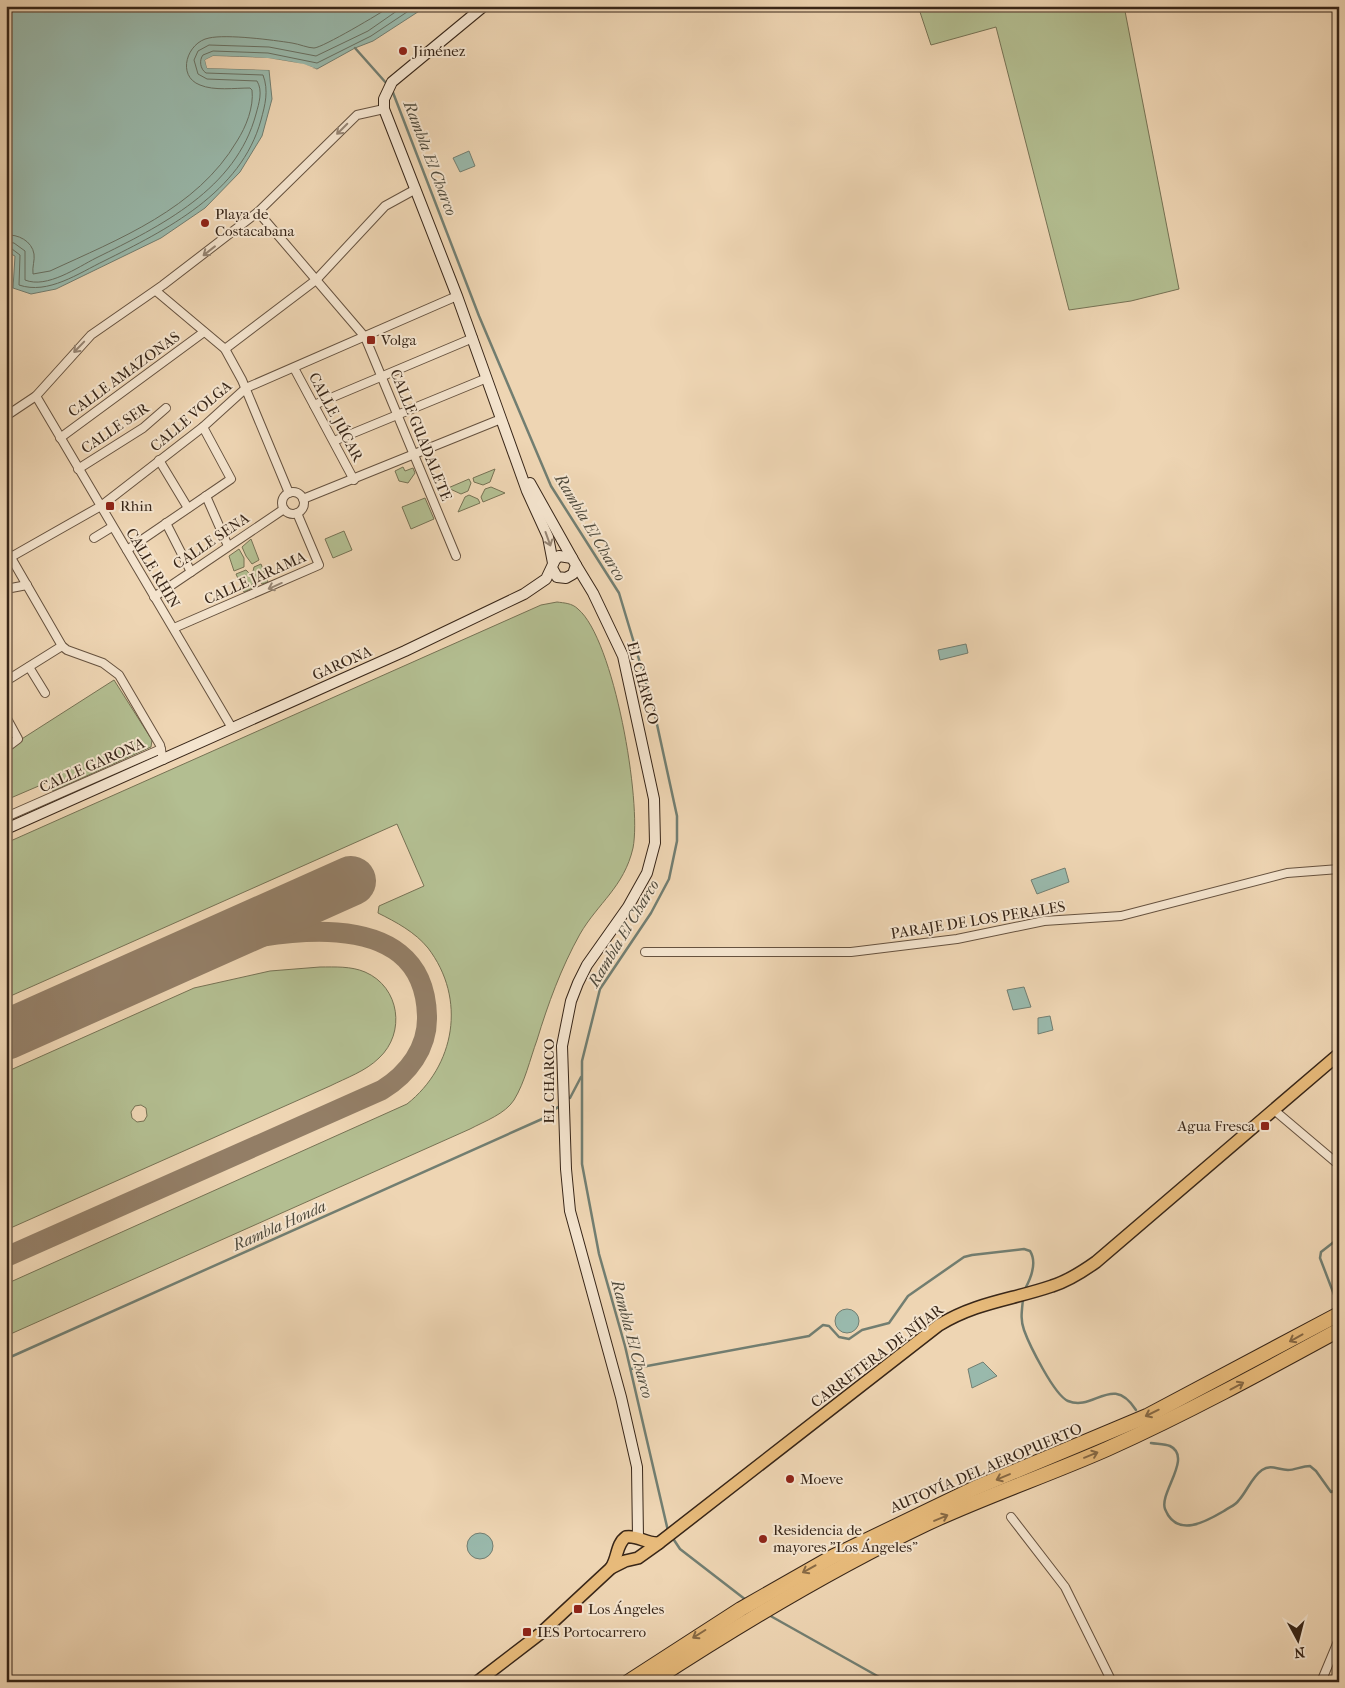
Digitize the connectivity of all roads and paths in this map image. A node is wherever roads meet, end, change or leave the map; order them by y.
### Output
1 (484, 6) edge
2 (384, 109) junction
3 (416, 189) junction
4 (258, 212) junction
5 (316, 280) junction
6 (156, 291) junction
7 (457, 296) junction
8 (204, 332) junction
9 (365, 338) junction
10 (473, 338) junction
11 (225, 349) junction
12 (294, 368) junction
13 (382, 377) junction
14 (487, 378) junction
15 (246, 388) junction
16 (36, 396) junction
17 (314, 405) junction
18 (166, 408) dead end
19 (398, 415) junction
20 (6, 416) edge
21 (502, 419) junction
22 (203, 427) junction
23 (60, 438) junction
24 (334, 441) junction
25 (415, 455) junction
26 (159, 460) junction
27 (517, 461) junction
28 (78, 469) junction
29 (354, 480) junction
30 (289, 493) junction
31 (206, 496) junction
32 (303, 499) junction
33 (101, 506) junction
34 (188, 508) junction
35 (284, 508) junction
36 (297, 513) junction
37 (166, 523) junction
38 (112, 527) junction
39 (94, 538) dead end
40 (228, 546) junction
41 (6, 549) edge
42 (127, 550) junction
43 (456, 556) dead end
44 (11, 557) junction
45 (574, 562) junction
46 (553, 566) junction
47 (191, 572) junction
48 (568, 578) junction
49 (26, 584) junction
50 (589, 587) junction
51 (6, 589) edge
52 (532, 590) junction
53 (154, 597) junction
54 (174, 628) junction
55 (62, 646) junction
56 (29, 667) junction
57 (6, 681) edge
58 (45, 693) dead end
59 (6, 717) edge
60 (232, 728) junction
61 (6, 748) edge
62 (161, 749) junction
63 (185, 750) junction
64 (163, 760) junction
65 (6, 817) edge
66 (6, 829) edge
67 (1339, 869) edge
68 (645, 952) dead end
69 (1339, 1054) edge
70 (1274, 1110) junction
71 (1339, 1165) edge
72 (1339, 1314) edge
73 (1339, 1330) edge
74 (637, 1510) junction
75 (1011, 1517) dead end
76 (626, 1536) junction
77 (640, 1540) junction
78 (659, 1543) junction
79 (619, 1550) junction
80 (641, 1554) junction
81 (628, 1560) junction
82 (611, 1568) junction
83 (768, 1600) junction
84 (1339, 1639) edge
85 (477, 1682) edge
86 (628, 1682) edge
87 (651, 1682) edge
88 (1112, 1682) edge
89 (1321, 1682) edge

1 - 2 main road
2 - 3 main road, EL CHARCO
2 -> 4 street
3 - 5 street
3 - 7 main road, EL CHARCO
4 - 5 street, CALLE GUADALETE
4 -> 6 street
5 - 9 street, CALLE GUADALETE
5 - 11 street
6 - 8 street
6 -> 16 street
7 - 9 street, CALLE VOLGA
7 - 10 main road, EL CHARCO
8 - 11 street
8 - 23 street, CALLE AMAZONAS
9 - 12 street, CALLE VOLGA
9 - 13 street, CALLE GUADALETE
10 - 13 street
10 - 14 main road, EL CHARCO
11 - 15 street
12 - 15 street, CALLE VOLGA
12 - 17 street, CALLE JÚCAR
13 - 17 street
13 - 19 street, CALLE GUADALETE
14 - 19 street
14 - 21 main road, EL CHARCO
15 - 22 street, CALLE VOLGA
15 - 30 street
16 - 20 street
16 - 23 street, CALLE RHIN
17 - 24 street, CALLE JÚCAR
18 - 28 street, CALLE SER
19 - 24 street
19 - 25 street, CALLE GUADALETE
21 - 25 street
21 - 27 main road, EL CHARCO
22 - 26 street, CALLE VOLGA
22 - 31 street
23 - 28 street, CALLE RHIN
24 - 29 street, CALLE JÚCAR
25 - 29 street
25 - 43 street, CALLE GUADALETE
26 - 33 street, CALLE VOLGA
26 - 34 street
27 - 45 main road, EL CHARCO
27 -> 46 main road, EL CHARCO
28 - 33 street, CALLE RHIN
29 - 32 street
30 - 32 street
30 - 35 street
31 - 34 street
31 - 40 street
32 - 36 street
33 - 38 street, CALLE RHIN
33 - 44 street, CALLE VOLGA
34 - 37 street
35 - 36 street
35 - 40 street, CALLE SENA
36 -> 54 street, CALLE JARAMA
37 - 42 street
37 - 47 street
38 - 39 street
38 - 42 street, CALLE RHIN
40 - 47 street, CALLE SENA
41 - 44 street
42 - 53 street, CALLE RHIN
44 - 49 street
45 - 46 main road
45 - 48 main road
45 - 50 main road, EL CHARCO
46 - 48 main road
46 - 52 main road
47 - 53 street, CALLE SENA
48 - 50 main road
48 - 52 main road
49 - 51 street
49 - 55 street
50 - 74 main road, EL CHARCO
52 - 60 main road, GARONA
53 - 54 street, CALLE RHIN
54 - 60 street, CALLE RHIN
55 - 56 street
55 - 62 street
56 - 57 street
56 - 58 street
59 - 61 street
60 - 63 main road, GARONA
62 - 63 street
62 - 64 street
62 - 65 street, CALLE GARONA
63 - 64 main road, GARONA
64 - 66 main road, GARONA
67 - 68 street, PARAJE DE LOS PERALES
69 - 70 main road, CARRETERA DE NÍJAR
70 - 71 street
70 - 78 main road, CARRETERA DE NÍJAR
72 -> 83 highway, AUTOVÍA DEL AEROPUERTO
83 -> 73 highway, AUTOVÍA DEL AEROPUERTO
74 - 76 main road
74 - 77 main road, EL CHARCO
75 - 88 street
76 - 77 main road
76 - 79 main road, CARRETERA DE NÍJAR
77 - 78 main road
77 - 80 main road
78 - 80 main road, CARRETERA DE NÍJAR
79 - 81 main road
79 - 82 main road, CARRETERA DE NÍJAR
80 - 81 main road, CARRETERA DE NÍJAR
81 - 82 main road, CARRETERA DE NÍJAR
82 - 85 main road, CARRETERA DE NÍJAR
83 -> 86 highway, AUTOVÍA DEL AEROPUERTO
83 - 87 highway, AUTOVÍA DEL AEROPUERTO
84 - 89 street

